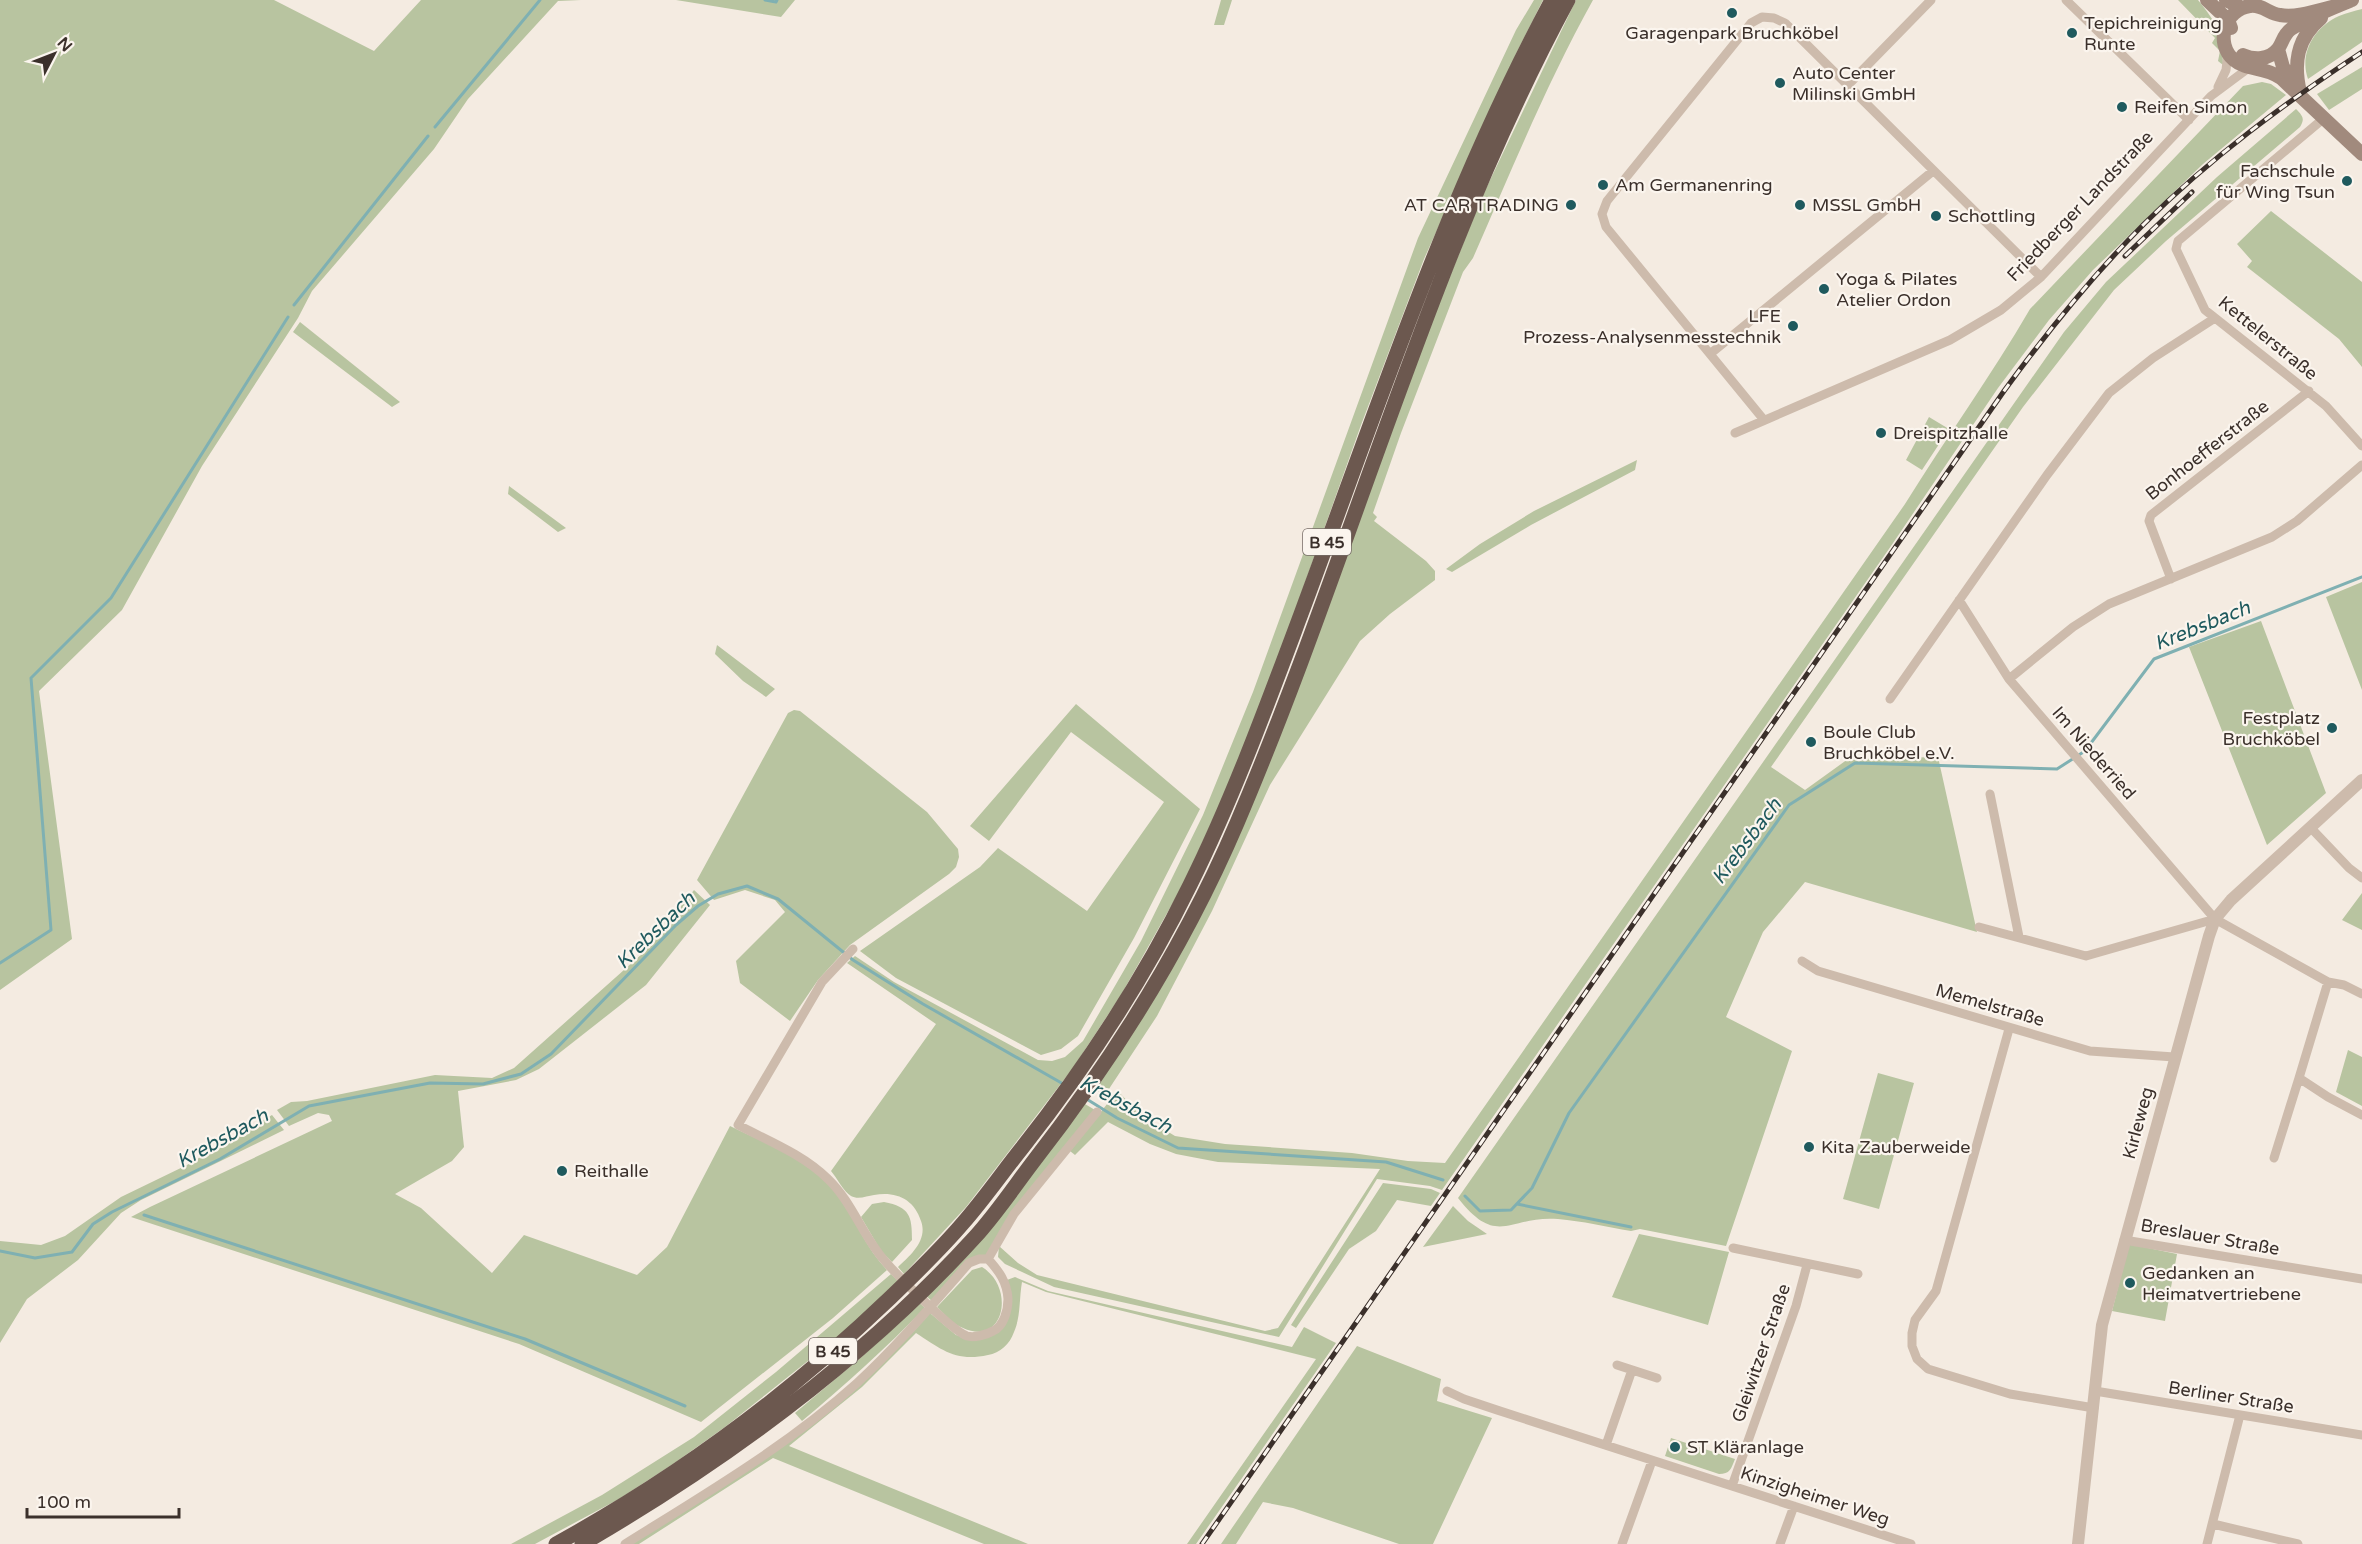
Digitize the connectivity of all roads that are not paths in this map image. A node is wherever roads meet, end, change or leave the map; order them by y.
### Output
1 (1551, 0) edge
2 (1568, 0) edge
3 (1931, 0) edge
4 (2066, 0) edge
5 (2205, 0) edge
6 (2226, 0) edge
7 (2352, 0) edge
8 (2336, 6) junction
9 (2242, 8) junction
10 (2273, 13) junction
11 (2226, 26) junction
12 (2280, 44) junction
13 (2228, 53) junction
14 (2263, 58) junction
15 (2250, 67) junction
16 (1847, 86) junction
17 (2301, 94) junction
18 (2211, 96) junction
19 (2323, 119) junction
20 (2189, 120) junction
21 (2362, 154) edge
22 (1933, 171) junction
23 (2041, 277) junction
24 (2215, 318) junction
25 (1710, 354) junction
26 (2309, 391) junction
27 (1764, 420) junction
28 (1735, 433) dead end
29 (2362, 446) edge
30 (2362, 465) edge
31 (2171, 579) junction
32 (1959, 600) junction
33 (2009, 679) junction
34 (1890, 699) dead end
35 (2362, 780) edge
36 (1990, 794) dead end
37 (2310, 827) junction
38 (2362, 878) edge
39 (2215, 919) junction
40 (1979, 927) dead end
41 (2019, 937) junction
42 (853, 949) dead end
43 (1802, 961) dead end
44 (2328, 982) junction
45 (2362, 994) edge
46 (2009, 1029) junction
47 (2174, 1057) junction
48 (2299, 1078) junction
49 (1097, 1112) dead end
50 (2362, 1115) edge
51 (2274, 1158) dead end
52 (2124, 1240) junction
53 (1733, 1248) dead end
54 (988, 1259) junction
55 (1807, 1265) junction
56 (1858, 1274) dead end
57 (2362, 1279) edge
58 (1617, 1365) dead end
59 (1632, 1370) junction
60 (1657, 1378) dead end
61 (1447, 1391) dead end
62 (2095, 1391) junction
63 (2094, 1408) junction
64 (2240, 1415) junction
65 (2362, 1435) edge
66 (1606, 1445) junction
67 (1652, 1461) junction
68 (1732, 1486) junction
69 (1794, 1506) junction
70 (2213, 1524) junction
71 (2079, 1543) edge
72 (556, 1544) edge
73 (582, 1544) edge
74 (625, 1544) edge
75 (1622, 1544) edge
76 (1780, 1544) edge
77 (1911, 1544) edge
78 (2207, 1544) edge
79 (2298, 1544) edge

1 - 72 highway, B 45
2 - 73 highway, B 45
3 - 16 street
4 - 20 street
5 - 11 main road
6 - 9 main road, Friedberger Landstraße
7 - 8 main road, Friedberger Landstraße
8 - 10 main road, Friedberger Landstraße
8 - 12 main road, Friedberger Landstraße
8 - 17 main road
9 - 10 main road, Friedberger Landstraße
9 - 11 main road
10 - 12 main road
11 - 13 main road, Friedberger Landstraße
11 - 14 main road
12 - 14 main road, Friedberger Landstraße
12 - 17 main road
13 - 15 main road
13 - 18 street, Friedberger Landstraße
14 - 15 street, Friedberger Landstraße
15 - 17 main road
15 - 18 street, Friedberger Landstraße
16 - 22 street
16 - 25 street
17 - 19 main road
18 - 20 street, Friedberger Landstraße
19 - 21 main road
19 - 24 street, Kettelerstraße
20 - 23 street, Friedberger Landstraße
22 - 23 street
22 - 25 street
23 - 27 street, Friedberger Landstraße
24 - 26 street, Kettelerstraße
24 - 32 street
25 - 27 street
26 - 29 street, Kettelerstraße
26 - 31 street, Bonhoefferstraße
27 - 28 street, Friedberger Landstraße
30 - 31 street
31 - 33 street
32 - 33 street, Im Niederried
32 - 34 street
33 - 39 street, Im Niederried
35 - 37 street, Kirleweg
36 - 41 street
37 - 38 street
37 - 39 street, Kirleweg
39 - 41 street
39 - 44 street
39 - 47 street, Kirleweg
40 - 41 street
42 - 54 street
43 - 46 street, Memelstraße
44 - 45 street
44 - 48 street
46 - 47 street, Memelstraße
46 - 63 street
47 - 52 street, Kirleweg
48 - 50 street
48 - 51 street
49 - 54 street
52 - 57 street, Breslauer Straße
52 - 62 street, Kirleweg
53 - 55 street, Gleiwitzer Straße
54 - 74 street
55 - 56 street, Gleiwitzer Straße
55 - 68 street, Gleiwitzer Straße
58 - 59 street
59 - 60 street
59 - 66 street
61 - 66 street, Kinzigheimer Weg
62 - 63 street, Kirleweg
62 - 64 street, Berliner Straße
63 - 71 street, Kirleweg
64 - 65 street, Berliner Straße
64 - 70 street
66 - 67 street, Kinzigheimer Weg
67 - 68 street, Kinzigheimer Weg
67 - 75 street
68 - 69 street, Kinzigheimer Weg
69 - 76 street
69 - 77 street, Kinzigheimer Weg
70 - 78 street
70 - 79 street

